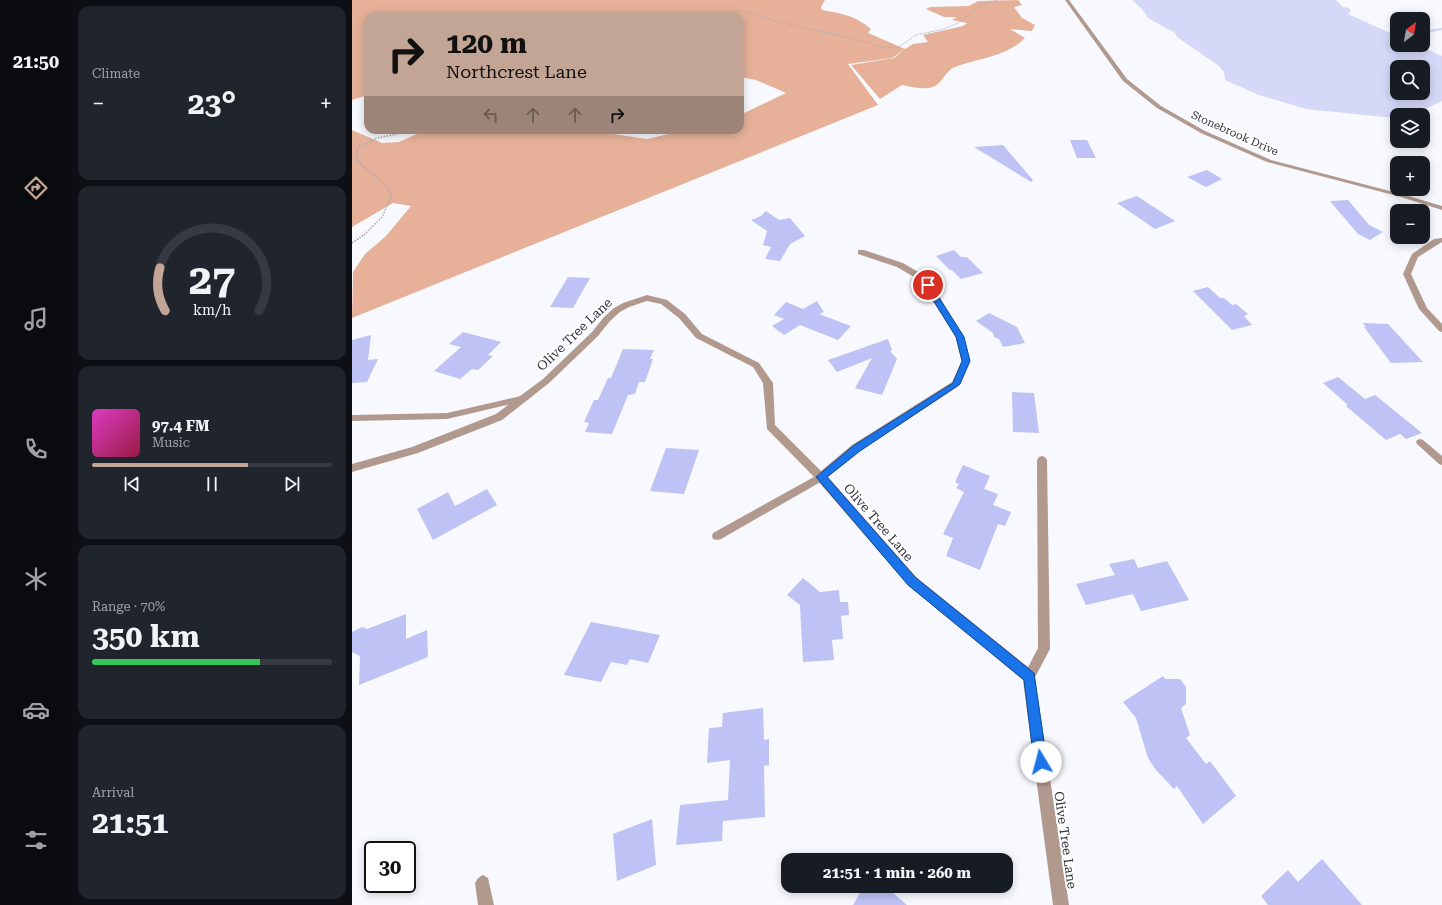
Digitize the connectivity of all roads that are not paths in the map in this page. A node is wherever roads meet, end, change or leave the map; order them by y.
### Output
1 (1067, 0) edge
2 (1442, 208) edge
3 (1442, 240) edge
4 (861, 252) dead end
5 (1442, 329) edge
6 (525, 398) junction
7 (352, 418) edge
8 (1420, 442) dead end
9 (1042, 460) dead end
10 (1442, 461) edge
11 (352, 468) edge
12 (820, 477) junction
13 (718, 536) dead end
14 (1029, 677) junction
15 (483, 883) dead end
16 (486, 905) edge
17 (1061, 905) edge

1 - 2 street, Stonebrook Drive
3 - 5 street
4 - 12 street
6 - 7 lane
6 - 11 street, Olive Tree Lane
6 - 12 street, Olive Tree Lane
8 - 10 lane
9 - 14 lane
12 - 13 lane
12 - 14 street, Olive Tree Lane
14 - 17 street, Olive Tree Lane
15 - 16 street

